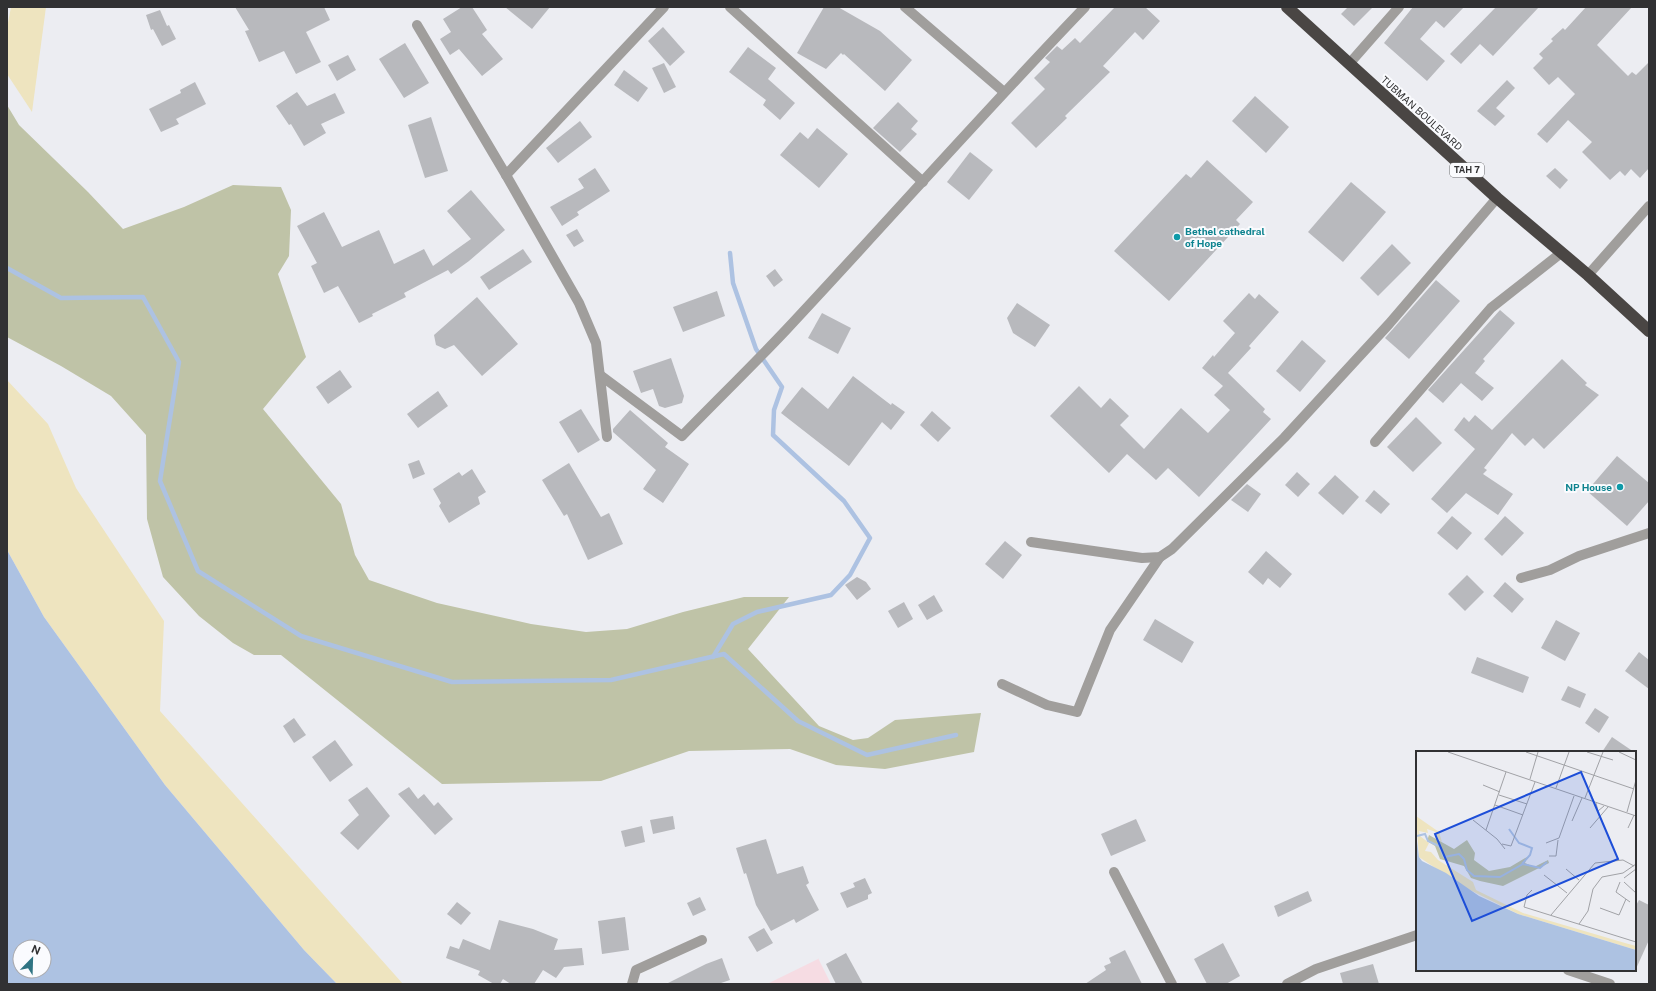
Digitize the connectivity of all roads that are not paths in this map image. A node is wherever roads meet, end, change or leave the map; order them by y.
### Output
1 (664, 7) edge
2 (730, 7) edge
3 (905, 7) edge
4 (1085, 7) edge
5 (1287, 7) edge
6 (1399, 7) edge
7 (417, 26) dead end
8 (1349, 64) junction
9 (1004, 92) junction
10 (506, 175) junction
11 (923, 182) junction
12 (1497, 198) junction
13 (1649, 206) edge
14 (1561, 252) junction
15 (1588, 275) junction
16 (1649, 331) edge
17 (600, 374) junction
18 (607, 438) dead end
19 (1374, 442) dead end
20 (1649, 533) edge
21 (1031, 542) dead end
22 (1160, 556) junction
23 (1521, 578) dead end
24 (1002, 684) dead end
25 (1114, 872) dead end
26 (1416, 935) edge
27 (702, 940) dead end
28 (1571, 971) edge
29 (632, 984) edge
30 (1172, 984) edge
31 (1287, 984) edge
32 (1610, 984) edge

1 - 10 street
2 - 11 street
3 - 9 street
4 - 9 street
5 - 8 highway, TUBMAN BOULEVARD / TAH 7
6 - 8 street
7 - 10 street
8 - 12 highway, TUBMAN BOULEVARD / TAH 7
9 - 11 street
10 - 17 street
11 - 17 street
12 - 14 highway, TUBMAN BOULEVARD / TAH 7
12 - 22 street
13 - 15 street
14 - 15 highway, TUBMAN BOULEVARD / TAH 7
14 - 19 street
15 - 16 highway, TUBMAN BOULEVARD / TAH 7
17 - 18 street
20 - 23 street
21 - 22 street
22 - 24 street
25 - 30 street
26 - 31 street
27 - 29 street
28 - 32 street

